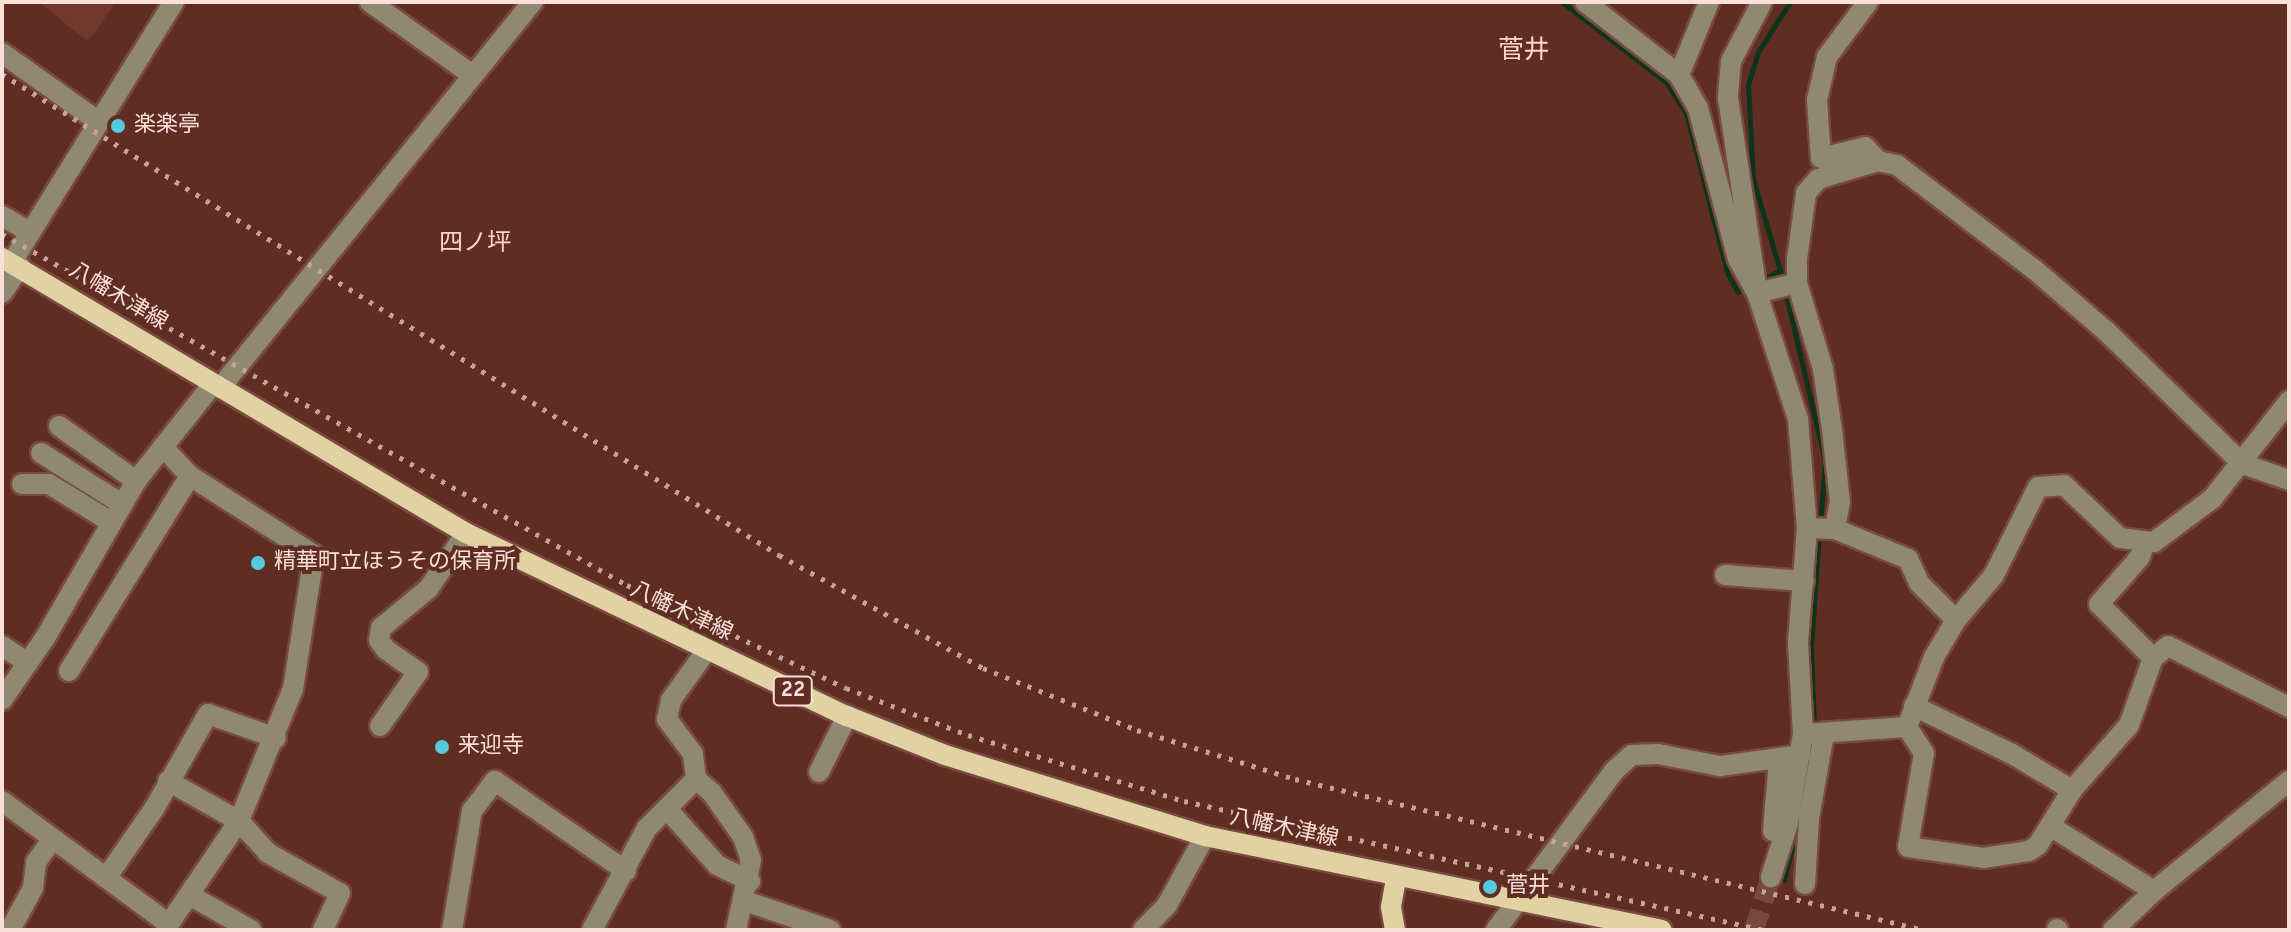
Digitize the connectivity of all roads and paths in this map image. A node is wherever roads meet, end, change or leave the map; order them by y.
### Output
1 (174, 2) edge
2 (370, 2) edge
3 (1585, 2) edge
4 (1709, 2) edge
5 (1762, 2) edge
6 (1868, 2) edge
7 (527, 4) edge
8 (2, 53) edge
9 (471, 74) junction
10 (1679, 75) junction
11 (99, 122) junction
12 (1878, 161) junction
13 (2, 216) edge
14 (30, 232) junction
15 (11, 262) edge
16 (1778, 288) junction
17 (2, 293) edge
18 (217, 386) junction
19 (2289, 401) edge
20 (59, 426) dead end
21 (163, 447) junction
22 (41, 453) dead end
23 (2243, 464) junction
24 (190, 476) junction
25 (2289, 480) edge
26 (136, 481) junction
27 (22, 484) dead end
28 (122, 504) junction
29 (111, 522) junction
30 (1822, 529) junction
31 (466, 533) junction
32 (2144, 545) junction
33 (1725, 575) dead end
34 (1804, 581) junction
35 (77, 583) junction
36 (108, 604) junction
37 (1956, 620) junction
38 (2, 646) edge
39 (707, 650) junction
40 (2153, 658) junction
41 (28, 663) junction
42 (69, 671) dead end
43 (2, 700) edge
44 (1914, 706) junction
45 (2289, 707) edge
46 (847, 716) junction
47 (380, 726) dead end
48 (1907, 727) junction
49 (276, 738) junction
50 (1811, 738) junction
51 (1779, 759) junction
52 (819, 772) dead end
53 (696, 779) junction
54 (168, 781) junction
55 (2289, 781) edge
56 (2072, 790) junction
57 (2, 801) edge
58 (667, 809) junction
59 (239, 821) junction
60 (2050, 826) junction
61 (1205, 836) junction
62 (52, 840) junction
63 (626, 871) junction
64 (106, 878) junction
65 (1396, 878) junction
66 (1805, 884) dead end
67 (748, 891) junction
68 (2154, 891) junction
69 (191, 896) junction
70 (1518, 903) junction
71 (10, 930) edge
72 (251, 930) edge
73 (323, 930) edge
74 (452, 930) edge
75 (592, 930) edge
76 (736, 930) edge
77 (830, 930) edge
78 (1143, 930) edge
79 (1395, 930) edge
80 (1496, 930) edge
81 (1661, 930) edge
82 (2113, 930) edge

1 - 11 street
2 - 9 street
3 - 10 street
4 - 10 street
5 - 16 street
6 - 12 street
7 - 9 street
8 - 11 street
9 - 18 street
10 - 16 street
11 - 14 street
12 - 16 street
12 - 23 street
13 - 14 street
14 - 15 street
15 - 17 street
15 - 18 main road, 八幡木津線 / 22
16 - 30 street
16 - 30 street
18 - 21 street
18 - 31 main road, 八幡木津線 / 22
19 - 23 street
20 - 26 street
21 - 24 street
21 - 26 street
22 - 28 street
23 - 25 street
23 - 32 street
24 - 36 street
24 - 49 street
26 - 28 street
27 - 29 street
28 - 29 street
29 - 35 street
30 - 34 street
30 - 37 street
31 - 39 main road, 八幡木津線 / 22
31 - 47 street
32 - 37 street
32 - 40 street
33 - 34 street
34 - 50 street
35 - 36 street
35 - 41 street
36 - 42 street
37 - 44 street
38 - 41 street
39 - 46 main road, 八幡木津線 / 22
39 - 53 street
40 - 45 street
40 - 56 street
41 - 43 street
44 - 48 street
44 - 56 street
46 - 52 street
46 - 61 main road, 八幡木津線 / 22
48 - 50 street
48 - 60 street
49 - 54 street
49 - 59 street
50 - 51 street
50 - 51 street
50 - 66 street
51 - 70 street
53 - 58 street
53 - 67 street
54 - 59 street
54 - 64 street
55 - 68 street
56 - 60 street
57 - 62 street
58 - 63 street
58 - 67 street
59 - 69 street
59 - 73 street
60 - 68 street
61 - 65 main road, 八幡木津線 / 22
61 - 78 street
62 - 64 street
62 - 71 street
63 - 74 street
63 - 75 street
64 - 69 street
65 - 70 main road, 八幡木津線 / 22
65 - 79 main road
67 - 76 street
67 - 77 street
68 - 82 street
69 - 72 street
70 - 80 street
70 - 81 main road, 八幡木津線 / 22

